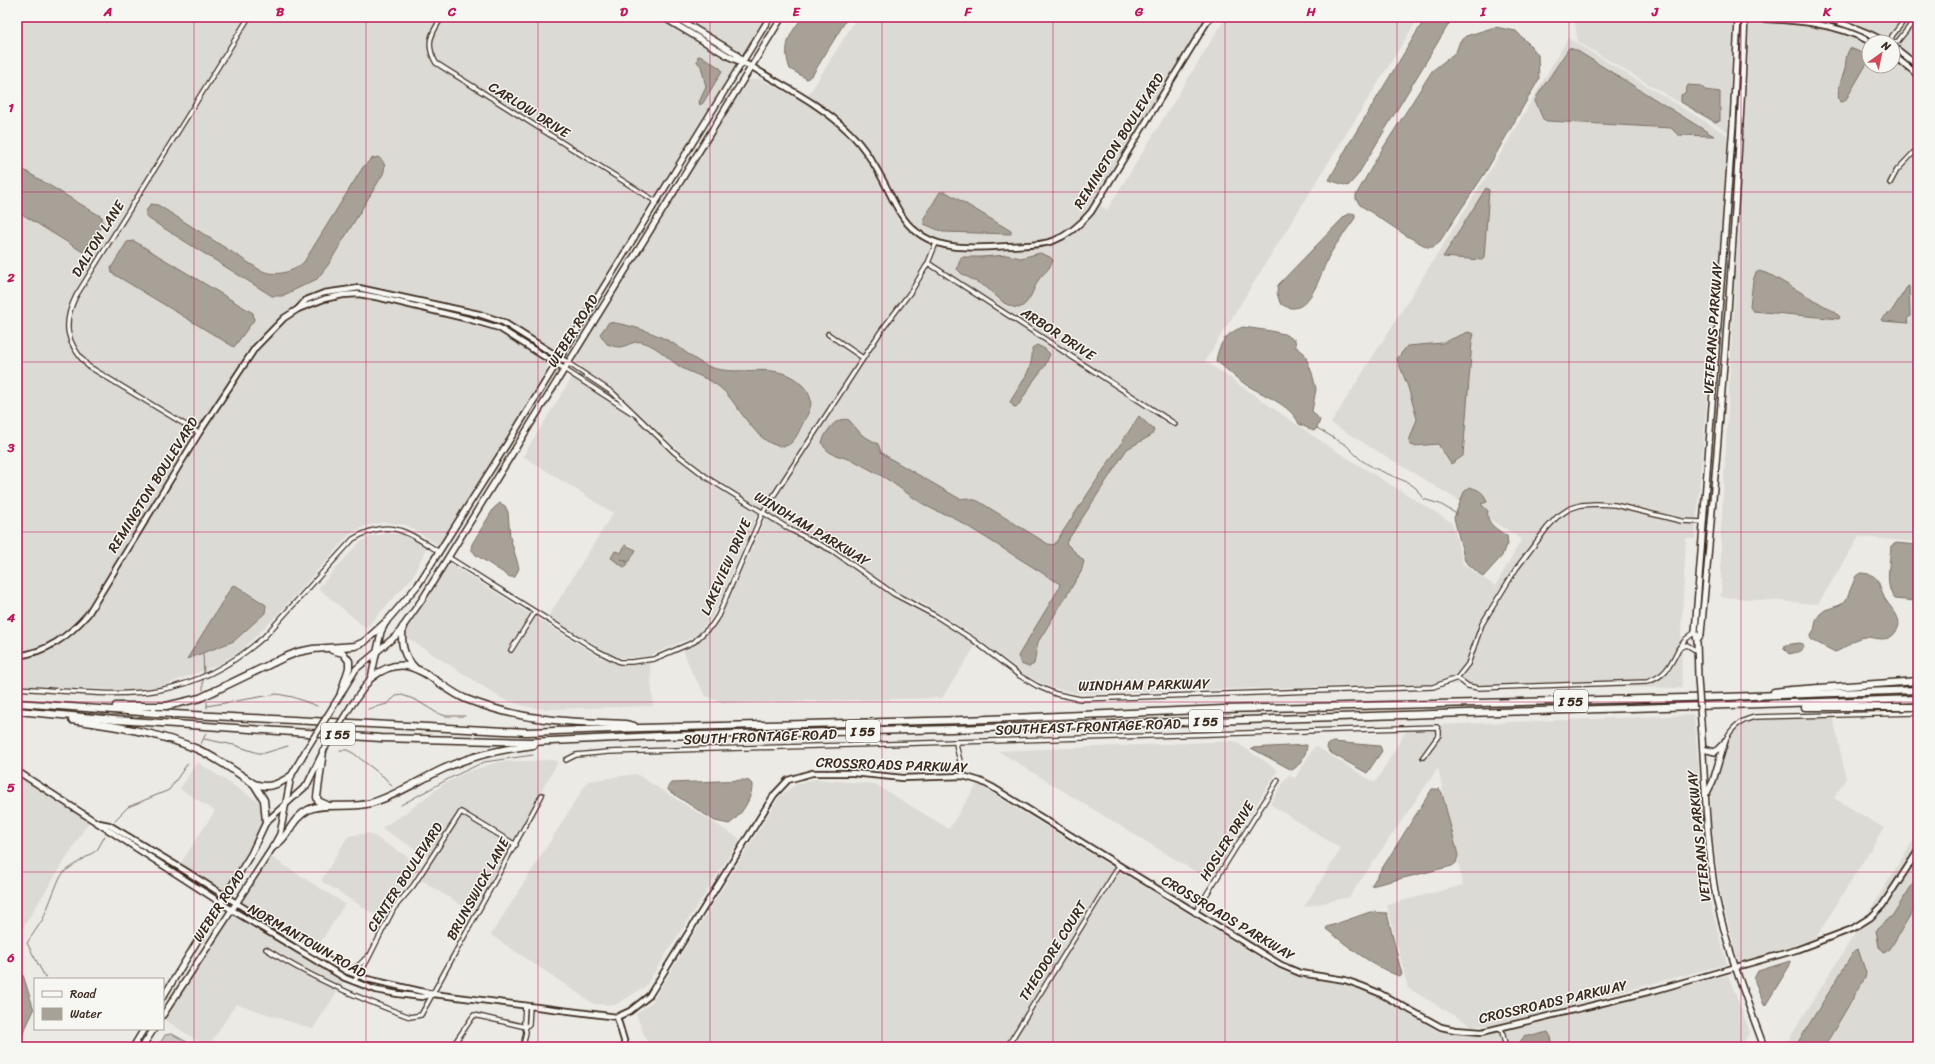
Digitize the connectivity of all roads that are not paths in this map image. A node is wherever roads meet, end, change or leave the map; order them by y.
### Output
1 (249, 17) edge
2 (442, 17) edge
3 (663, 17) edge
4 (675, 17) edge
5 (770, 17) edge
6 (782, 17) edge
7 (1210, 17) edge
8 (1732, 17) edge
9 (1738, 17) edge
10 (1745, 17) edge
11 (1817, 17) edge
12 (1907, 17) edge
13 (1917, 17) edge
14 (671, 19) edge
15 (1871, 34) edge
16 (1894, 34) edge
17 (1901, 37) edge
18 (1861, 38) edge
19 (1901, 52) edge
20 (742, 61) junction
21 (1901, 61) edge
22 (1918, 66) edge
23 (752, 67) junction
24 (1918, 75) edge
25 (1918, 148) edge
26 (1890, 183) dead end
27 (655, 201) junction
28 (936, 243) junction
29 (928, 263) junction
30 (298, 309) junction
31 (828, 334) dead end
32 (560, 358) junction
33 (863, 358) junction
34 (568, 363) junction
35 (556, 364) junction
36 (564, 369) junction
37 (635, 414) junction
38 (1175, 424) dead end
39 (199, 433) junction
40 (763, 512) junction
41 (1703, 522) junction
42 (438, 551) junction
43 (448, 557) junction
44 (535, 612) junction
45 (386, 622) junction
46 (403, 627) junction
47 (1695, 632) junction
48 (1697, 640) junction
49 (325, 648) junction
50 (1679, 648) junction
51 (511, 650) dead end
52 (1697, 651) junction
53 (377, 652) junction
54 (17, 656) edge
55 (416, 670) junction
56 (370, 678) junction
57 (1457, 678) junction
58 (1918, 681) edge
59 (17, 688) edge
60 (1918, 690) edge
61 (341, 693) junction
62 (1752, 696) junction
63 (1918, 699) edge
64 (17, 703) edge
65 (1753, 705) junction
66 (79, 706) junction
67 (1918, 708) edge
68 (17, 711) edge
69 (1918, 713) edge
70 (641, 728) junction
71 (659, 736) junction
72 (1725, 741) junction
73 (956, 742) junction
74 (1703, 749) junction
75 (323, 751) junction
76 (1423, 757) dead end
77 (566, 760) dead end
78 (17, 771) edge
79 (291, 776) junction
80 (963, 776) junction
81 (1278, 780) dead end
82 (254, 784) junction
83 (1706, 794) junction
84 (542, 795) dead end
85 (285, 805) junction
86 (333, 807) junction
87 (266, 822) junction
88 (99, 823) junction
89 (516, 845) junction
90 (273, 847) junction
91 (1918, 851) edge
92 (1119, 866) junction
93 (225, 896) junction
94 (221, 902) junction
95 (236, 903) junction
96 (232, 910) junction
97 (1195, 913) junction
98 (266, 949) dead end
99 (369, 955) junction
100 (1735, 967) junction
101 (348, 972) junction
102 (358, 976) junction
103 (354, 982) junction
104 (433, 994) junction
105 (164, 995) edge
106 (527, 1006) junction
107 (164, 1013) edge
108 (617, 1016) junction
109 (526, 1027) junction
110 (1502, 1028) junction
111 (143, 1030) edge
112 (153, 1030) edge
113 (133, 1047) edge
114 (142, 1047) edge
115 (452, 1047) edge
116 (523, 1047) edge
117 (626, 1047) edge
118 (1007, 1047) edge
119 (1506, 1047) edge
120 (1764, 1047) edge

1 - 39 street, DALTON LANE
2 - 27 street, CARLOW DRIVE
3 - 14 main road
4 - 20 main road
5 - 20 main road, WEBER ROAD
6 - 23 main road, WEBER ROAD
7 - 28 street, REMINGTON BOULEVARD
8 - 9 street
9 - 10 street
9 - 41 main road, VETERANS PARKWAY
10 - 18 street
10 - 48 main road, VETERANS PARKWAY
11 - 15 street
12 - 16 street
13 - 17 street
14 - 20 main road
19 - 22 street
20 - 23 main road, REMINGTON BOULEVARD
20 - 27 main road, WEBER ROAD
21 - 24 street
23 - 28 street, REMINGTON BOULEVARD
23 - 34 main road, WEBER ROAD
25 - 26 street
27 - 32 main road, WEBER ROAD
28 - 29 street, LAKEVIEW DRIVE
29 - 33 street, LAKEVIEW DRIVE
29 - 38 street, ARBOR DRIVE
30 - 32 street, REMINGTON BOULEVARD
30 - 35 street, REMINGTON BOULEVARD
30 - 39 street, REMINGTON BOULEVARD
31 - 33 street
32 - 34 street, REMINGTON BOULEVARD
32 - 35 main road, WEBER ROAD
33 - 40 street, LAKEVIEW DRIVE
34 - 36 main road, WEBER ROAD
34 - 37 street, WINDHAM PARKWAY
35 - 36 street, REMINGTON BOULEVARD
35 - 42 main road, WEBER ROAD
36 - 37 street
36 - 43 main road, WEBER ROAD
37 - 40 street, WINDHAM PARKWAY
39 - 54 street, REMINGTON BOULEVARD
40 - 44 street, LAKEVIEW DRIVE
40 - 57 street, WINDHAM PARKWAY
41 - 47 main road, VETERANS PARKWAY
41 - 57 street
42 - 45 main road, WEBER ROAD
42 - 59 street
43 - 44 street, LAKEVIEW DRIVE
43 - 46 main road, WEBER ROAD
44 - 51 street
45 - 49 highway
45 - 53 main road, WEBER ROAD
46 - 53 main road, WEBER ROAD
46 - 55 highway
47 - 48 main road, VETERANS PARKWAY
47 - 50 street
48 - 52 main road, VETERANS PARKWAY
49 - 61 highway
49 - 66 highway
50 - 52 street
50 - 57 street
52 - 74 main road, VETERANS PARKWAY, bridge
53 - 56 main road, WEBER ROAD
53 - 61 main road, WEBER ROAD
55 - 56 highway
55 - 70 highway
56 - 75 main road, WEBER ROAD, bridge
58 - 62 highway
60 - 62 highway, I 55
61 - 79 main road, WEBER ROAD, bridge
62 - 70 highway, I 55
63 - 65 highway, I 55
64 - 66 highway, I 55
65 - 67 highway
65 - 71 highway, I 55
66 - 70 highway, I 55
68 - 71 highway, I 55
68 - 82 highway
69 - 72 street
71 - 86 highway
72 - 74 main road
72 - 83 main road
73 - 76 street, SOUTHEAST FRONTAGE ROAD
73 - 77 street, SOUTH FRONTAGE ROAD
73 - 80 street
74 - 83 main road, VETERANS PARKWAY
75 - 85 main road, WEBER ROAD
75 - 86 highway
78 - 88 street, NORMANTOWN ROAD
79 - 82 highway
79 - 85 main road, WEBER ROAD
80 - 92 street, CROSSROADS PARKWAY
80 - 108 street, CROSSROADS PARKWAY
81 - 97 street, HOSLER DRIVE
82 - 87 highway
83 - 100 main road, VETERANS PARKWAY
84 - 89 street, BRUNSWICK LANE
85 - 87 main road, WEBER ROAD
85 - 90 main road, WEBER ROAD
86 - 90 highway
87 - 93 main road, WEBER ROAD
88 - 93 street, NORMANTOWN ROAD
88 - 94 street, NORMANTOWN ROAD
89 - 99 street, CENTER BOULEVARD
89 - 104 street, BRUNSWICK LANE
90 - 95 main road, WEBER ROAD
91 - 100 street, CROSSROADS PARKWAY
92 - 97 street, CROSSROADS PARKWAY
92 - 118 street, THEODORE COURT
93 - 94 main road, WEBER ROAD
93 - 95 street, NORMANTOWN ROAD
94 - 96 street, NORMANTOWN ROAD
94 - 105 main road, WEBER ROAD
95 - 96 main road, WEBER ROAD
95 - 101 street, NORMANTOWN ROAD
96 - 103 street, NORMANTOWN ROAD
96 - 107 main road, WEBER ROAD
97 - 110 street, CROSSROADS PARKWAY
98 - 104 street, BRUNSWICK LANE
99 - 101 street, CENTER BOULEVARD
99 - 102 street, CENTER BOULEVARD
100 - 110 street, CROSSROADS PARKWAY
100 - 120 main road, VETERANS PARKWAY
101 - 102 street, NORMANTOWN ROAD
102 - 103 street, CENTER BOULEVARD
102 - 104 street, NORMANTOWN ROAD
103 - 104 street, NORMANTOWN ROAD
104 - 106 street, NORMANTOWN ROAD
106 - 108 street, NORMANTOWN ROAD
106 - 109 street
108 - 117 street
109 - 115 street
109 - 116 street
110 - 119 street
111 - 113 main road
112 - 114 main road

